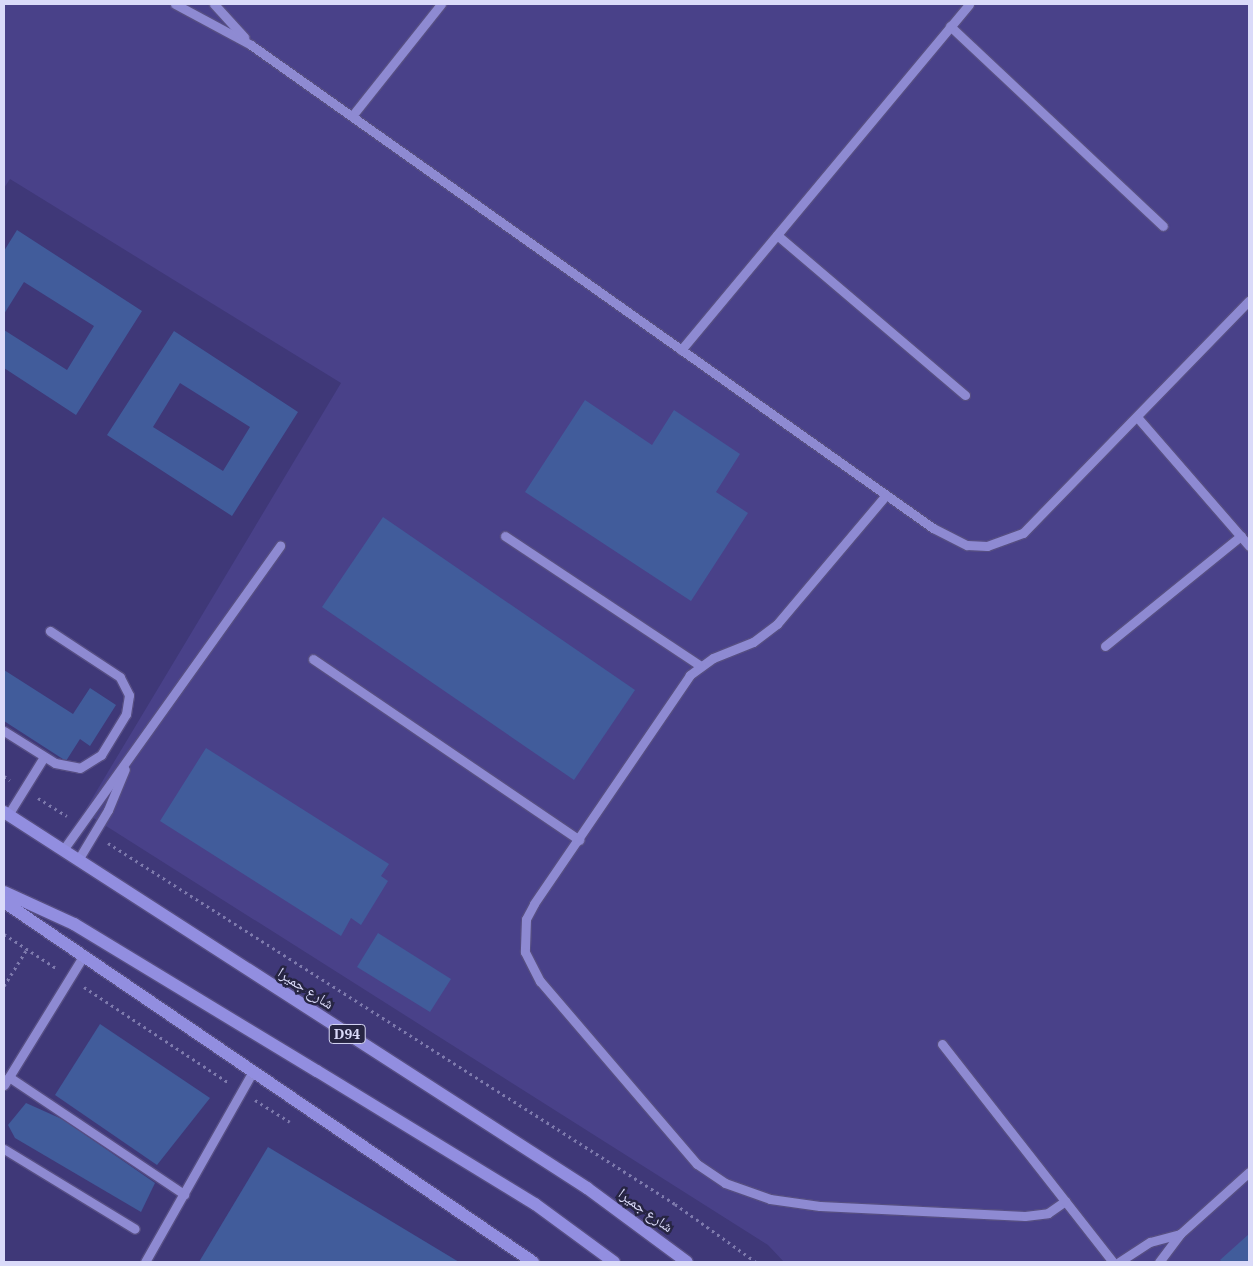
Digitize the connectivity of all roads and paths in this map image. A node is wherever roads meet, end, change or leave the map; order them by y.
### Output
1 (175, 4) edge
2 (214, 4) edge
3 (441, 4) edge
4 (969, 4) edge
5 (950, 26) junction
6 (251, 45) junction
7 (352, 116) junction
8 (1163, 226) dead end
9 (777, 235) junction
10 (1249, 301) edge
11 (681, 350) junction
12 (965, 395) dead end
13 (1137, 416) junction
14 (886, 495) junction
15 (505, 536) dead end
16 (1241, 536) junction
17 (280, 546) dead end
18 (1249, 546) edge
19 (50, 631) dead end
20 (1105, 646) dead end
21 (313, 659) dead end
22 (701, 666) junction
23 (4, 731) edge
24 (44, 757) junction
25 (126, 766) junction
26 (24, 789) junction
27 (6, 813) edge
28 (79, 824) junction
29 (94, 834) junction
30 (579, 840) junction
31 (63, 850) junction
32 (78, 860) junction
33 (4, 892) edge
34 (4, 902) edge
35 (27, 949) dead end
36 (84, 956) junction
37 (4, 986) edge
38 (942, 1044) dead end
39 (253, 1071) junction
40 (6, 1081) edge
41 (4, 1149) edge
42 (1249, 1172) edge
43 (184, 1194) junction
44 (1065, 1201) junction
45 (135, 1229) dead end
46 (1180, 1234) junction
47 (145, 1262) edge
48 (533, 1262) edge
49 (614, 1262) edge
50 (687, 1262) edge
51 (756, 1262) edge
52 (1113, 1262) edge
53 (1119, 1262) edge
54 (1159, 1262) edge

1 - 6 street
2 - 6 street
3 - 7 street
4 - 5 street
5 - 8 street
5 - 9 street
6 - 7 street
7 - 11 street
9 - 11 street
9 - 12 street
10 - 13 street
11 - 14 street
13 - 14 street
13 - 16 street
14 - 22 street
15 - 22 street
16 - 18 street
16 - 20 street
17 - 25 street
19 - 24 street
21 - 30 street
22 - 30 street
23 - 24 street
24 - 26 street
25 - 28 street
25 - 29 street
26 - 27 street
26 - 28 path
27 - 31 main road, شارع جميرا / D94
28 - 31 street
29 - 32 street
29 - 51 path
30 - 44 street
31 - 32 main road, شارع جميرا / D94
32 - 50 main road, شارع جميرا / D94
33 - 49 main road
34 - 36 main road
35 - 37 path
36 - 39 main road
36 - 40 street
38 - 44 street
39 - 43 street
39 - 48 main road
40 - 43 street
41 - 45 street
42 - 46 street
43 - 47 street
44 - 52 street
46 - 53 street
46 - 54 street

